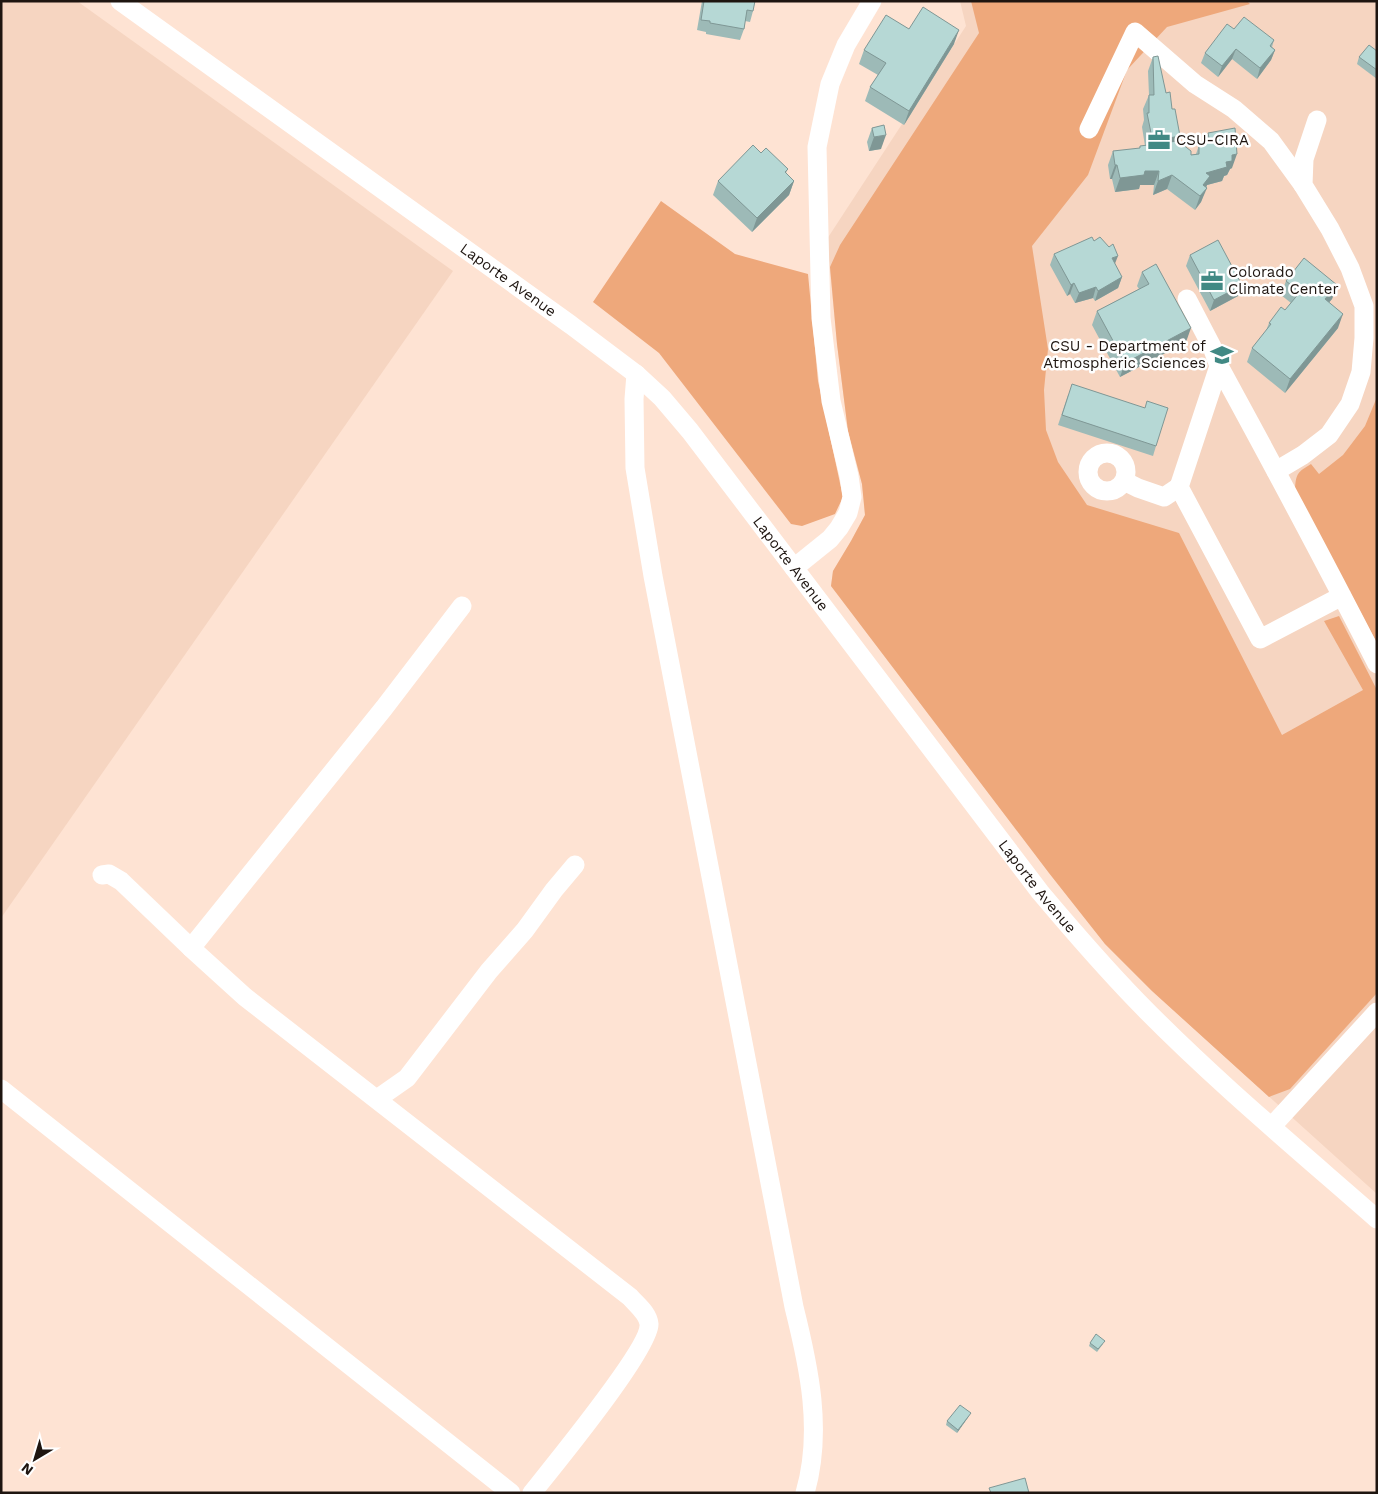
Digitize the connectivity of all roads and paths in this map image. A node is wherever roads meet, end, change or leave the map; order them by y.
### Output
1 (120, 1) edge
2 (872, 1) edge
3 (1317, 120) dead end
4 (1090, 129) dead end
5 (1303, 185) junction
6 (1187, 299) dead end
7 (1220, 366) junction
8 (636, 374) junction
9 (1276, 471) junction
10 (1124, 481) dead end
11 (1179, 487) junction
12 (794, 568) junction
13 (1342, 596) junction
14 (462, 606) dead end
15 (1377, 664) edge
16 (575, 865) dead end
17 (102, 875) dead end
18 (191, 948) junction
19 (1377, 1012) edge
20 (1, 1089) edge
21 (377, 1099) junction
22 (1272, 1126) junction
23 (1377, 1219) edge
24 (511, 1493) edge
25 (532, 1493) edge
26 (805, 1493) edge

1 - 8 street, Laporte Avenue
2 - 12 street
3 - 5 street
4 - 5 street
5 - 9 street
6 - 7 street
7 - 9 street
7 - 11 street
8 - 12 street, Laporte Avenue
8 - 26 street
9 - 13 street
10 - 11 street
11 - 13 street
12 - 22 street, Laporte Avenue
13 - 15 street
14 - 18 street
16 - 21 street
17 - 18 street
18 - 21 street
19 - 22 street
20 - 24 street
21 - 25 street
22 - 23 street, Laporte Avenue

